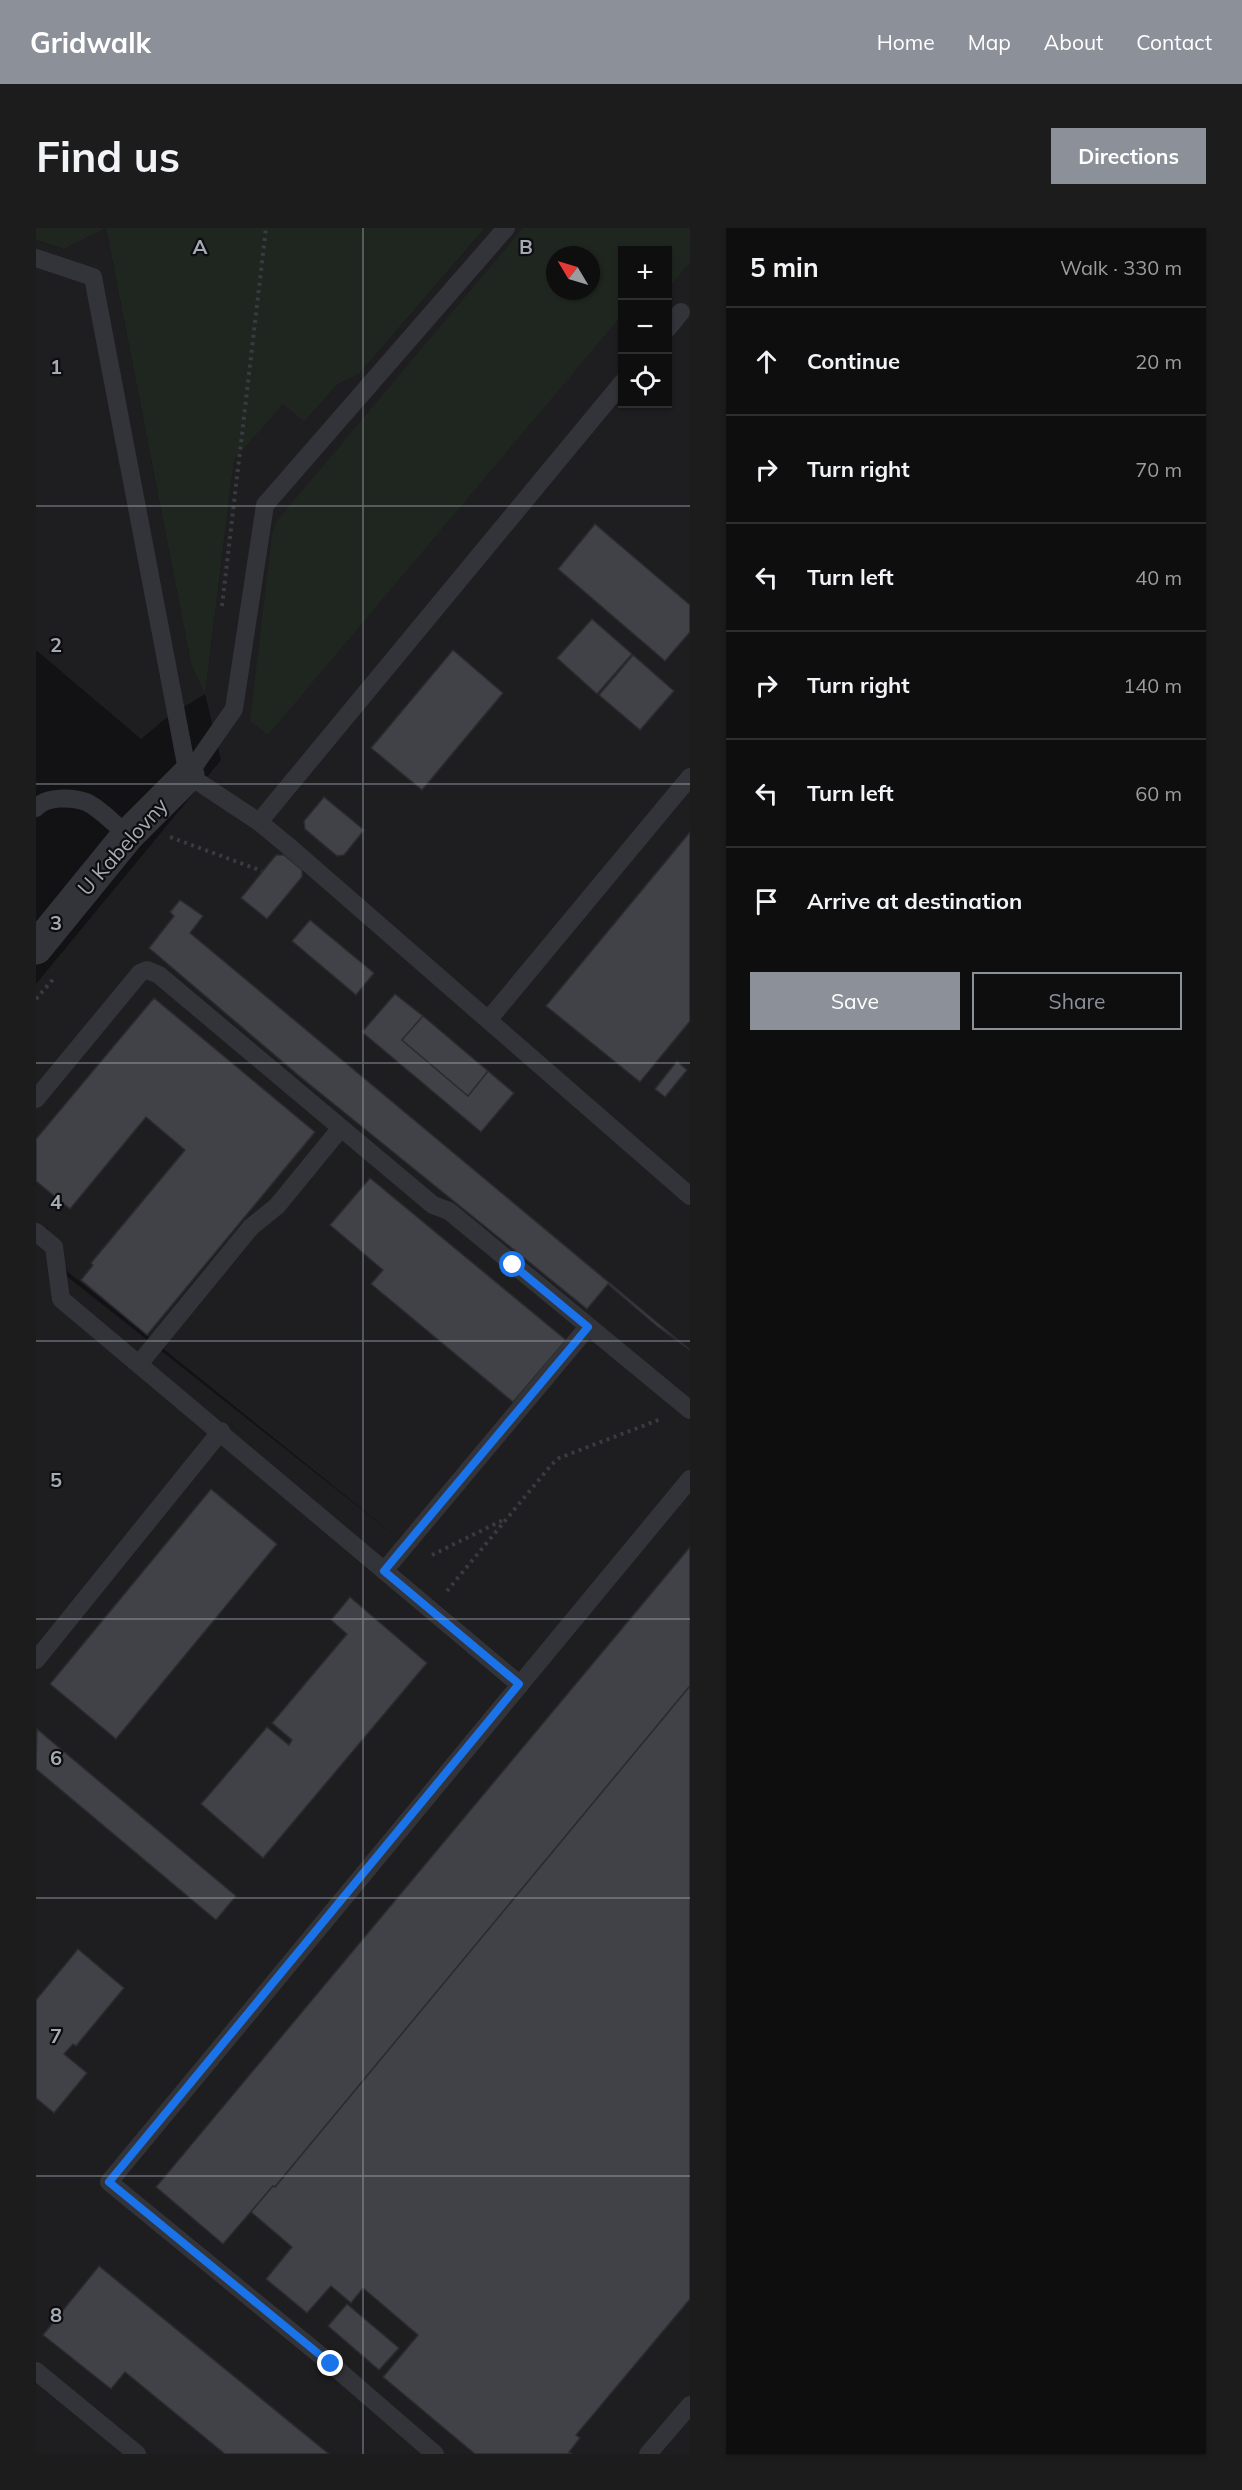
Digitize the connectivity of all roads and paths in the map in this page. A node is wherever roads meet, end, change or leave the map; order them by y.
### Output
1 (266, 228) edge
2 (506, 228) edge
3 (36, 258) edge
4 (681, 312) dead end
5 (672, 323) edge
6 (618, 388) edge
7 (220, 618) dead end
8 (188, 775) junction
9 (690, 777) edge
10 (36, 808) edge
11 (259, 822) junction
12 (128, 835) junction
13 (163, 846) dead end
14 (262, 871) dead end
15 (40, 935) edge
16 (58, 972) dead end
17 (36, 999) edge
18 (489, 1019) junction
19 (36, 1099) edge
20 (340, 1129) junction
21 (690, 1196) edge
22 (36, 1232) edge
23 (588, 1327) junction
24 (139, 1364) junction
25 (687, 1407) edge
26 (221, 1431) junction
27 (690, 1479) edge
28 (384, 1571) junction
29 (446, 1593) dead end
30 (36, 1660) edge
31 (519, 1684) junction
32 (36, 2371) edge
33 (690, 2405) edge
34 (137, 2454) edge
35 (435, 2454) edge
36 (648, 2454) edge

1 - 7 path
2 - 8 lane
3 - 8 lane
4 - 5 lane
6 - 11 lane
8 - 11 lane
8 - 12 street, U Kabelovny
9 - 18 lane
10 - 12 lane
11 - 18 lane
12 - 15 street, U Kabelovny
13 - 14 path
16 - 17 path
18 - 21 lane
19 - 20 lane
20 - 23 lane
20 - 24 lane
22 - 24 lane
23 - 25 lane
23 - 28 lane
24 - 26 lane
25 - 29 path
26 - 28 lane
26 - 30 lane
27 - 31 lane
28 - 31 lane
31 - 35 lane
32 - 34 lane
33 - 36 lane

